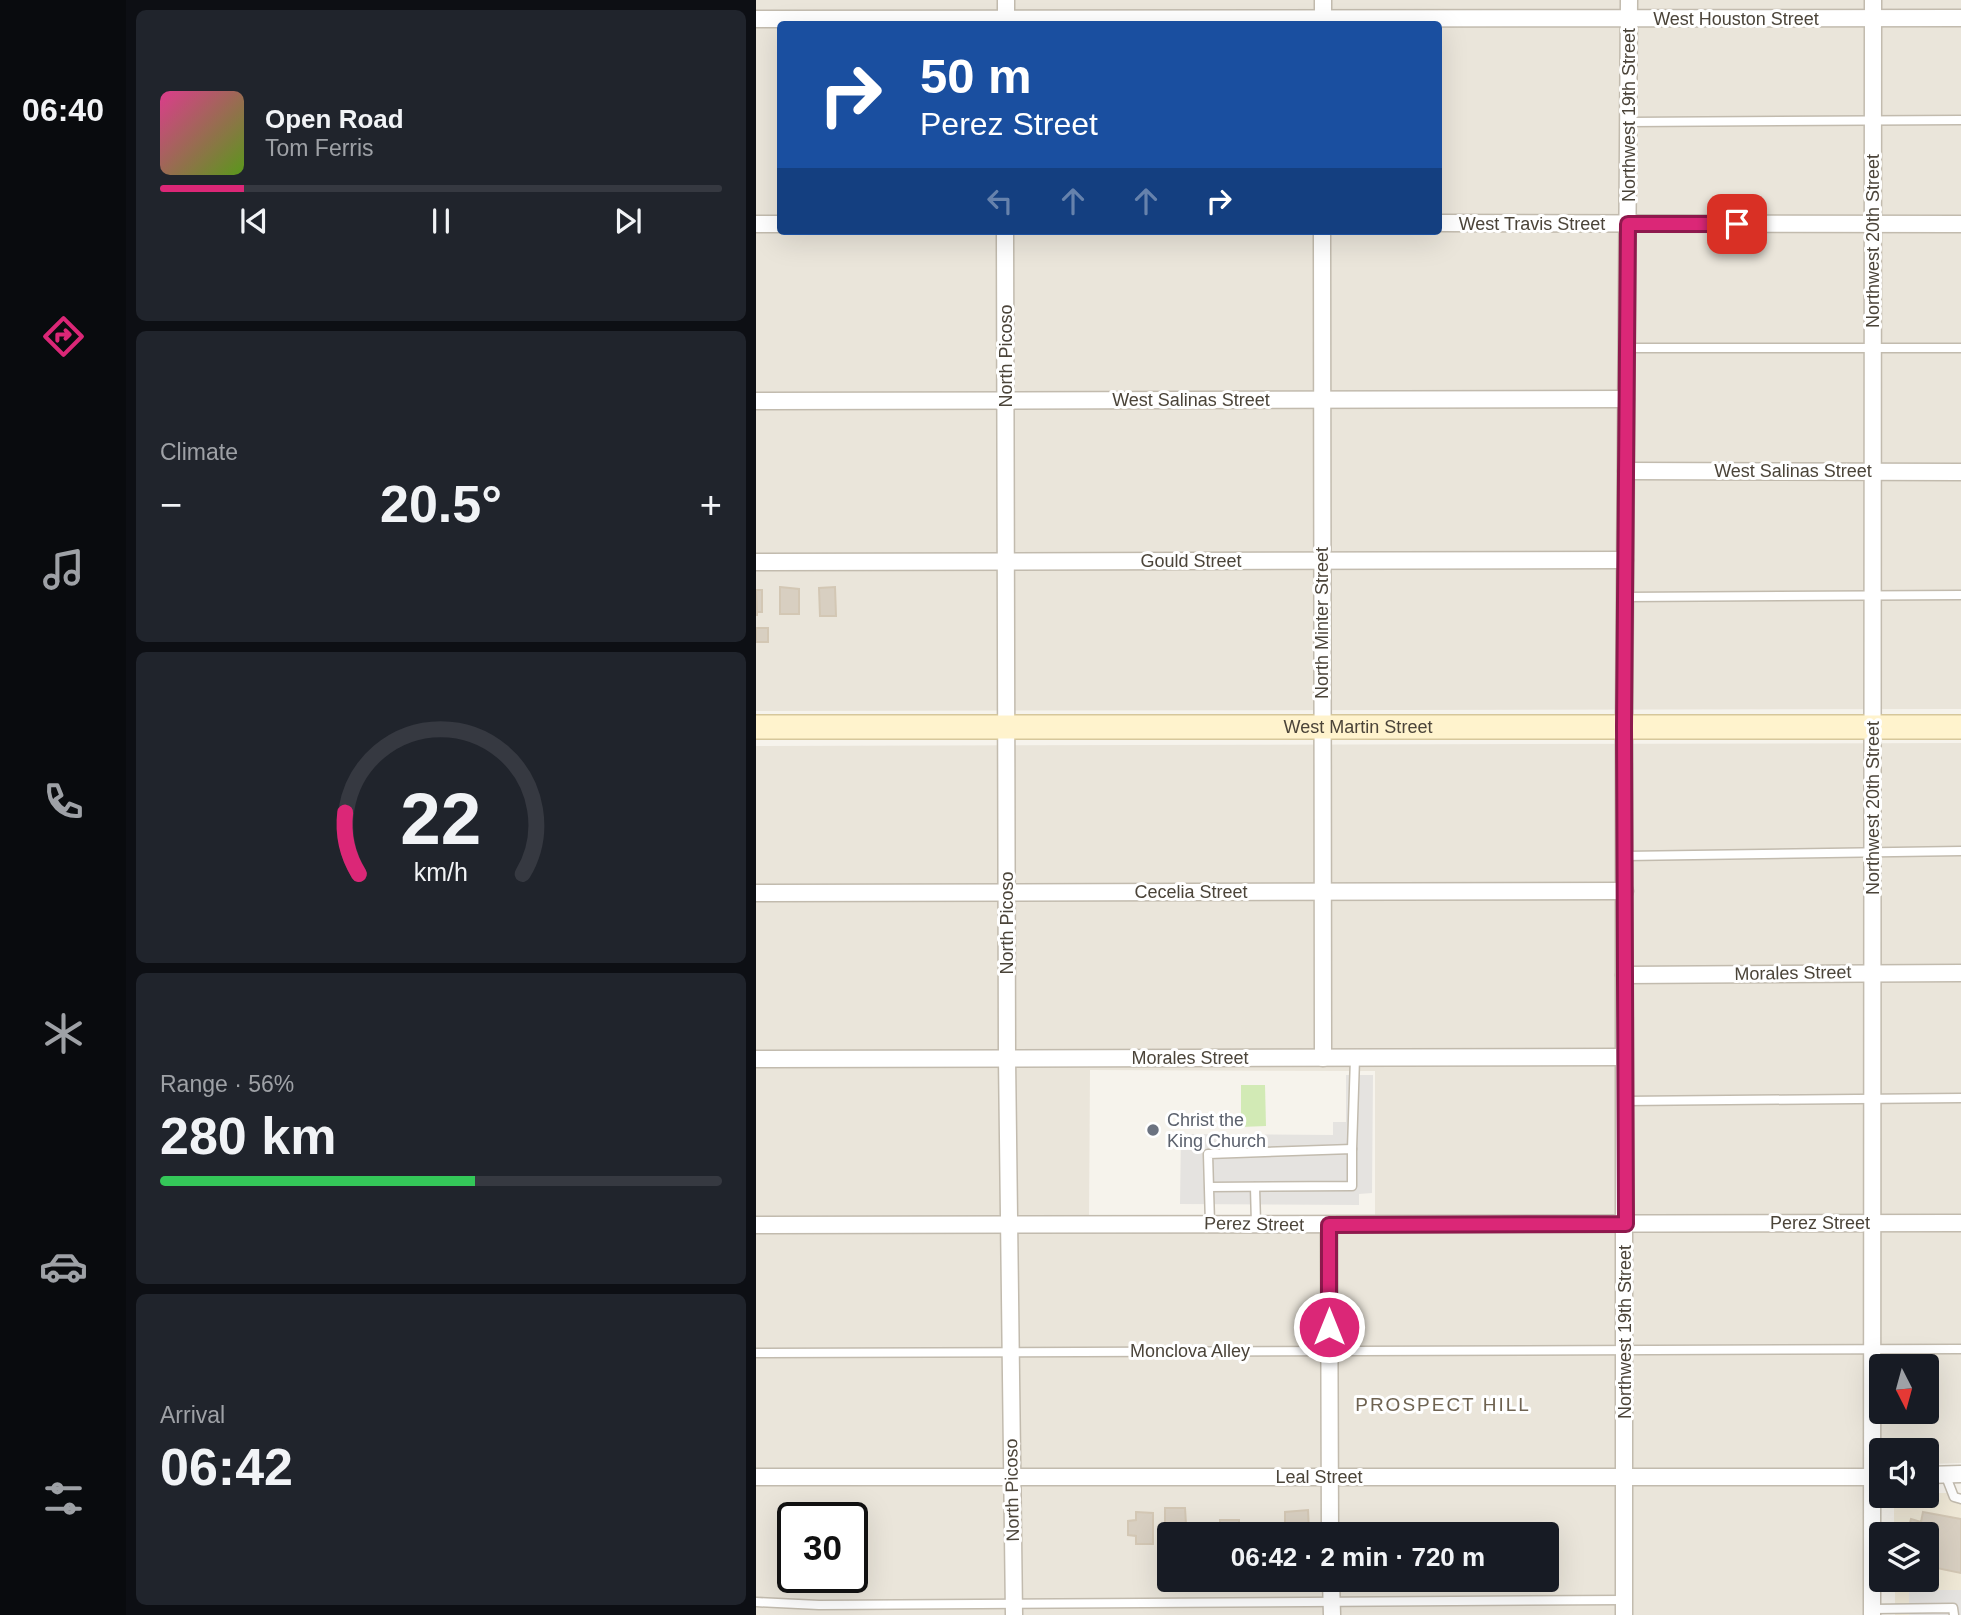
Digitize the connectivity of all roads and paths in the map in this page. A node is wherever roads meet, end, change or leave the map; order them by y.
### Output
1 (1006, 0) edge
2 (1323, 0) edge
3 (1629, 0) edge
4 (1873, 0) edge
5 (756, 19) edge
6 (1629, 19) junction
7 (1873, 19) junction
8 (1961, 19) edge
9 (923, 21) edge
10 (1006, 21) edge
11 (1322, 21) edge
12 (1873, 120) junction
13 (1961, 120) edge
14 (1630, 122) junction
15 (1442, 223) edge
16 (756, 224) edge
17 (777, 224) edge
18 (1628, 224) junction
19 (1873, 224) junction
20 (1961, 224) edge
21 (1005, 235) edge
22 (1322, 235) edge
23 (1873, 346) junction
24 (1627, 348) junction
25 (1961, 348) edge
26 (1626, 399) junction
27 (1322, 400) junction
28 (756, 401) edge
29 (1006, 401) junction
30 (1626, 471) junction
31 (1874, 471) junction
32 (1961, 472) edge
33 (1625, 560) junction
34 (1322, 561) junction
35 (756, 562) edge
36 (1006, 562) junction
37 (1873, 595) junction
38 (1961, 595) edge
39 (1625, 597) junction
40 (756, 727) edge
41 (1006, 727) junction
42 (1323, 727) junction
43 (1624, 727) junction
44 (1872, 727) junction
45 (1961, 727) edge
46 (1873, 850) junction
47 (1961, 851) edge
48 (1625, 856) junction
49 (1625, 891) junction
50 (1007, 892) junction
51 (1323, 892) junction
52 (756, 893) edge
53 (1874, 972) junction
54 (1961, 973) edge
55 (1625, 975) junction
56 (1624, 1057) junction
57 (1007, 1058) junction
58 (1323, 1058) junction
59 (1355, 1058) junction
60 (756, 1059) edge
61 (1873, 1098) junction
62 (1961, 1098) edge
63 (1624, 1101) junction
64 (1352, 1149) junction
65 (1209, 1187) junction
66 (1255, 1187) junction
67 (1873, 1222) junction
68 (1961, 1223) edge
69 (1009, 1224) junction
70 (1210, 1224) junction
71 (1256, 1224) junction
72 (1626, 1224) junction
73 (756, 1225) edge
74 (1329, 1225) junction
75 (1873, 1348) junction
76 (1961, 1349) edge
77 (1011, 1351) junction
78 (1625, 1352) junction
79 (756, 1353) edge
80 (1328, 1353) junction
81 (1876, 1438) edge
82 (1953, 1474) edge
83 (1011, 1476) junction
84 (756, 1477) edge
85 (1329, 1477) junction
86 (1869, 1477) edge
87 (1624, 1479) junction
88 (1961, 1499) edge
89 (1877, 1508) edge
90 (1330, 1522) edge
91 (756, 1602) edge
92 (1624, 1608) edge
93 (1014, 1609) edge
94 (1332, 1609) edge
95 (1872, 1612) edge
96 (1954, 1615) edge

1 - 10 street
2 - 11 street
3 - 6 street, Northwest 19th Street
4 - 7 street, Northwest 20th Street
5 - 9 street, West Houston Street
6 - 7 street, West Houston Street
6 - 11 street, West Houston Street
6 - 14 street, Northwest 19th Street
7 - 8 street, West Houston Street
7 - 12 street, Northwest 20th Street
12 - 13 lane
12 - 14 lane
12 - 19 street, Northwest 20th Street
14 - 18 street, Northwest 19th Street
15 - 18 street, West Travis Street
16 - 17 street
18 - 19 street, West Travis Street
18 - 24 street, Northwest 19th Street
19 - 20 street, West Travis Street
19 - 23 street, Northwest 20th Street
21 - 29 street, North Picoso
22 - 27 street, North Minter Street
23 - 24 lane
23 - 25 lane
23 - 31 street, Northwest 20th Street
24 - 26 street, Northwest 19th Street
26 - 27 street, West Salinas Street
26 - 30 street, Northwest 19th Street
27 - 29 street, West Salinas Street
27 - 34 street, North Minter Street
28 - 29 street, West Salinas Street
29 - 36 street, North Picoso
30 - 31 street, West Salinas Street
30 - 33 street, Northwest 19th Street
31 - 32 street, West Salinas Street
31 - 37 street, Northwest 20th Street
33 - 34 street, Gould Street
33 - 39 street, Northwest 19th Street
34 - 36 street, Gould Street
34 - 42 street, North Minter Street
35 - 36 street, Gould Street
36 - 41 street, North Picoso
37 - 38 lane
37 - 39 lane
37 - 44 street, Northwest 20th Street
39 - 43 street, Northwest 19th Street
40 - 41 main road, West Martin Street
41 - 42 main road, West Martin Street
41 - 50 street, North Picoso
42 - 43 main road, West Martin Street
42 - 51 street, North Minter Street
43 - 44 main road, West Martin Street
43 - 48 street, Northwest 19th Street
44 - 45 main road, West Martin Street
44 - 46 street, Northwest 20th Street
46 - 47 lane
46 - 48 lane
46 - 53 street, Northwest 20th Street
48 - 49 street, Northwest 19th Street
49 - 51 street, Cecelia Street
49 - 55 street, Northwest 19th Street
50 - 51 street, Cecelia Street
50 - 52 street, Cecelia Street
50 - 57 street, North Picoso
51 - 58 street, North Minter Street
53 - 54 street, Morales Street
53 - 55 street, Morales Street
53 - 61 street, Northwest 20th Street
55 - 56 street, Northwest 19th Street
56 - 59 street, Morales Street
56 - 63 street, Northwest 19th Street
57 - 58 street, Morales Street
57 - 60 street, Morales Street
57 - 69 street, North Picoso
58 - 59 street, Morales Street
59 - 64 lane
61 - 62 lane
61 - 63 lane
61 - 67 street, Northwest 20th Street
63 - 72 street, Northwest 19th Street
64 - 65 lane
64 - 66 lane
65 - 66 lane
65 - 70 lane
66 - 71 lane
67 - 68 street, Perez Street
67 - 72 street, Perez Street
67 - 75 street, Northwest 20th Street
69 - 70 street, Perez Street
69 - 73 street, Perez Street
69 - 77 street, North Picoso
70 - 71 street, Perez Street
71 - 74 street, Perez Street
72 - 74 street, Perez Street
72 - 78 street, Northwest 19th Street
74 - 80 street
75 - 76 lane, Monclova Alley
75 - 78 lane, Monclova Alley
75 - 81 street, Northwest 20th Street
77 - 79 lane, Monclova Alley
77 - 80 lane, Monclova Alley
77 - 83 street, North Picoso
78 - 80 lane, Monclova Alley
78 - 87 street, Northwest 19th Street
80 - 85 street
82 - 88 lane
83 - 84 street, Leal Street
83 - 85 street, Leal Street
83 - 93 street, North Picoso
85 - 87 street, Leal Street
85 - 90 street
86 - 87 street, Leal Street
87 - 92 street, Northwest 19th Street
89 - 95 street, Northwest 20th Street
91 - 93 lane
92 - 94 lane
93 - 94 lane
95 - 96 lane

